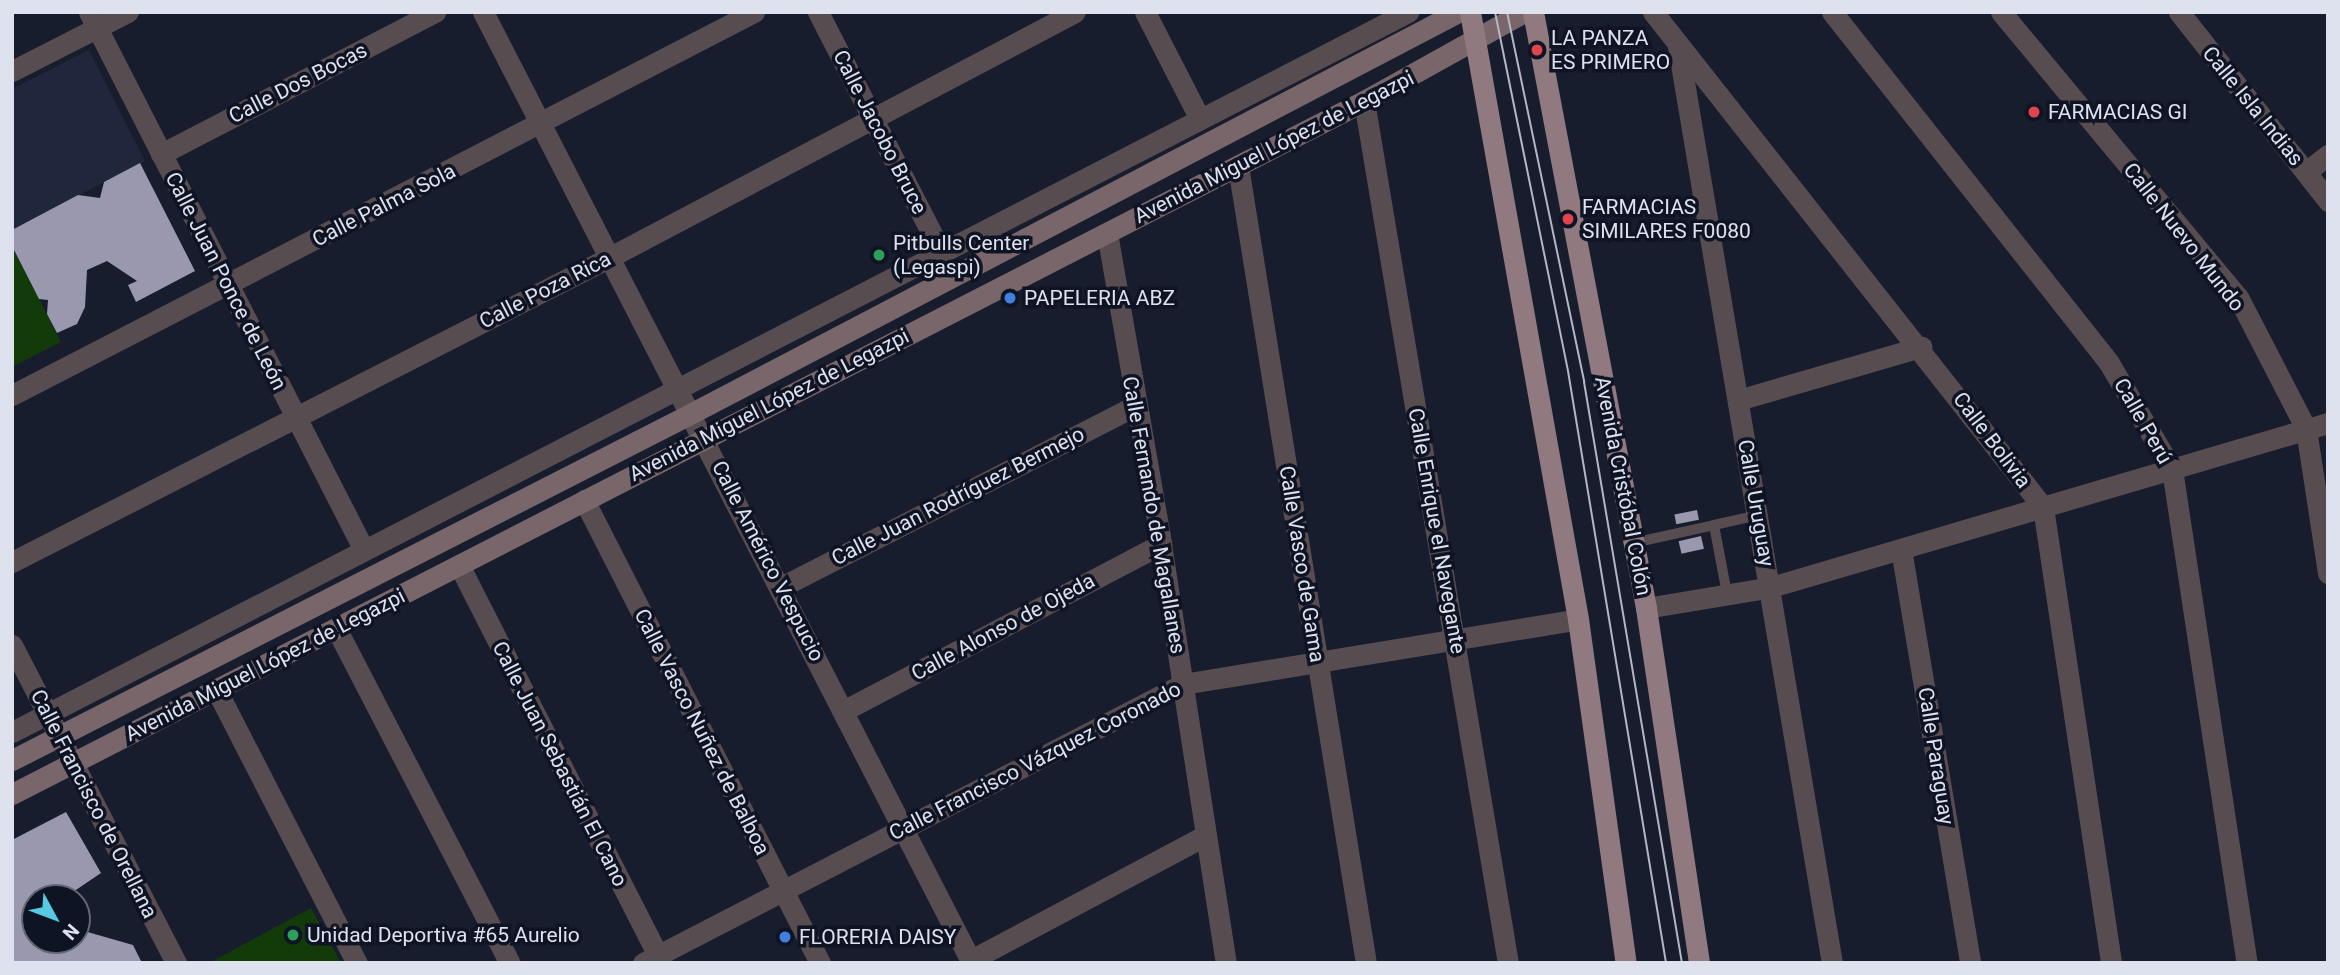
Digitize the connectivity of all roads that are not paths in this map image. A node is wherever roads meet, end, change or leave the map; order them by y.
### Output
1 (128, 12) edge
2 (435, 12) edge
3 (484, 12) edge
4 (754, 12) edge
5 (818, 12) edge
6 (1075, 12) edge
7 (1144, 12) edge
8 (1408, 12) edge
9 (1458, 12) edge
10 (1470, 12) edge
11 (1524, 12) edge
12 (1533, 12) edge
13 (1653, 12) edge
14 (1832, 12) edge
15 (2001, 12) edge
16 (2179, 12) edge
17 (93, 20) edge
18 (1477, 41) junction
19 (1678, 44) junction
20 (12, 71) edge
21 (1364, 101) junction
22 (874, 118) junction
23 (1200, 119) junction
24 (541, 124) junction
25 (161, 154) junction
26 (2328, 155) edge
27 (1238, 166) junction
28 (2305, 172) junction
29 (2328, 201) edge
30 (1107, 233) junction
31 (942, 253) junction
32 (612, 256) junction
33 (228, 284) junction
34 (1921, 346) junction
35 (680, 389) junction
36 (12, 395) edge
37 (1738, 400) junction
38 (1135, 406) junction
39 (692, 413) junction
40 (296, 418) junction
41 (2328, 423) edge
42 (2306, 429) junction
43 (705, 438) junction
44 (2172, 469) junction
45 (584, 500) junction
46 (2043, 507) junction
47 (1758, 515) junction
48 (1714, 525) junction
49 (1633, 543) junction
50 (1161, 544) junction
51 (1901, 548) junction
52 (364, 550) junction
53 (12, 562) edge
54 (459, 565) junction
55 (2328, 573) edge
56 (782, 587) junction
57 (1771, 587) junction
58 (1727, 594) junction
59 (1646, 608) junction
60 (1578, 619) junction
61 (336, 628) junction
62 (1456, 639) junction
63 (12, 645) edge
64 (1317, 662) junction
65 (1183, 684) junction
66 (216, 689) junction
67 (845, 710) junction
68 (47, 713) junction
69 (12, 732) edge
70 (59, 736) junction
71 (12, 760) edge
72 (73, 763) junction
73 (12, 794) edge
74 (904, 828) junction
75 (1206, 835) junction
76 (783, 890) junction
77 (655, 960) edge
78 (972, 962) edge
79 (176, 963) edge
80 (357, 963) edge
81 (510, 963) edge
82 (820, 963) edge
83 (1226, 963) edge
84 (1366, 963) edge
85 (1508, 963) edge
86 (1626, 963) edge
87 (1699, 963) edge
88 (1832, 963) edge
89 (1970, 963) edge
90 (2111, 963) edge
91 (2247, 963) edge

1 - 17 street
2 - 25 street, Calle Dos Bocas
3 - 24 street, Calle Américo Vespucio
4 - 24 street, Calle Palma Sola
5 - 22 street, Calle Jacobo Bruce
6 - 22 street, Calle Poza Rica
7 - 23 street
8 - 23 street
9 - 39 main road, Avenida Miguel López de Legazpi
10 - 18 main road
11 - 18 main road, Avenida Miguel López de Legazpi
12 - 49 main road, Avenida Cristóbal Colón
13 - 19 street, Calle Bolivia
14 - 44 street, Calle Perú
15 - 42 street, Calle Nuevo Mundo
16 - 28 street, Calle Isla Indias
17 - 20 street
17 - 25 street, Calle Juan Ponce de León
18 - 21 main road, Avenida Miguel López de Legazpi
18 - 60 main road
19 - 34 street, Calle Bolivia
19 - 37 street, Calle Uruguay
21 - 27 main road, Avenida Miguel López de Legazpi
21 - 62 street, Calle Enrique el Navegante
22 - 31 street, Calle Jacobo Bruce
22 - 32 street, Calle Poza Rica
23 - 31 street
24 - 32 street, Calle Américo Vespucio
24 - 33 street, Calle Palma Sola
25 - 33 street, Calle Juan Ponce de León
26 - 28 street
27 - 30 main road, Avenida Miguel López de Legazpi
27 - 64 street, Calle Vasco de Gama
28 - 29 street, Calle Isla Indias
30 - 38 street, Calle Fernando de Magallanes
30 - 43 main road, Avenida Miguel López de Legazpi
31 - 35 street
32 - 35 street, Calle Américo Vespucio
32 - 40 street, Calle Poza Rica
33 - 36 street, Calle Palma Sola
33 - 40 street, Calle Juan Ponce de León
34 - 37 street
34 - 46 street, Calle Bolivia
35 - 39 street, Calle Américo Vespucio
35 - 52 street
37 - 47 street, Calle Uruguay
38 - 50 street, Calle Fernando de Magallanes
38 - 56 street, Calle Juan Rodríguez Bermejo
39 - 43 street, Calle Américo Vespucio
39 - 70 main road, Avenida Miguel López de Legazpi
40 - 52 street, Calle Juan Ponce de León
40 - 53 street, Calle Poza Rica
41 - 42 street
42 - 44 street
42 - 55 street, Calle Nuevo Mundo
43 - 45 main road, Avenida Miguel López de Legazpi
43 - 56 street, Calle Américo Vespucio
44 - 46 street
44 - 91 street, Calle Perú
45 - 54 main road, Avenida Miguel López de Legazpi
45 - 76 street, Calle Vasco Nuñez de Balboa
46 - 51 street
46 - 90 street, Calle Bolivia
47 - 48 lane
47 - 57 street, Calle Uruguay
48 - 49 lane
48 - 58 lane
49 - 59 main road, Avenida Cristóbal Colón
50 - 65 street, Calle Fernando de Magallanes
50 - 67 street, Calle Alonso de Ojeda
51 - 57 street
51 - 89 street, Calle Paraguay
52 - 68 street
54 - 61 main road, Avenida Miguel López de Legazpi
54 - 77 street, Calle Juan Sebastián El Cano
56 - 67 street, Calle Américo Vespucio
57 - 58 street
57 - 88 street, Calle Uruguay
58 - 59 street
59 - 87 main road, Avenida Cristóbal Colón
60 - 62 street, Calle Francisco Vázquez Coronado
60 - 86 main road
61 - 66 main road, Avenida Miguel López de Legazpi
61 - 81 street
62 - 64 street, Calle Francisco Vázquez Coronado
62 - 85 street, Calle Enrique el Navegante
63 - 68 street, Calle Francisco de Orellana
64 - 65 street, Calle Francisco Vázquez Coronado
64 - 84 street, Calle Vasco de Gama
65 - 74 street, Calle Francisco Vázquez Coronado
65 - 75 street, Calle Fernando de Magallanes
66 - 72 main road, Avenida Miguel López de Legazpi
66 - 80 street
67 - 74 street, Calle Américo Vespucio
68 - 69 street
68 - 70 street, Calle Francisco de Orellana
70 - 71 main road, Avenida Miguel López de Legazpi
70 - 72 street, Calle Francisco de Orellana
72 - 73 main road, Avenida Miguel López de Legazpi
72 - 79 street, Calle Francisco de Orellana
74 - 76 street, Calle Francisco Vázquez Coronado
74 - 78 street, Calle Américo Vespucio
75 - 78 street
75 - 83 street, Calle Fernando de Magallanes
76 - 77 street, Calle Francisco Vázquez Coronado
76 - 82 street, Calle Vasco Nuñez de Balboa

